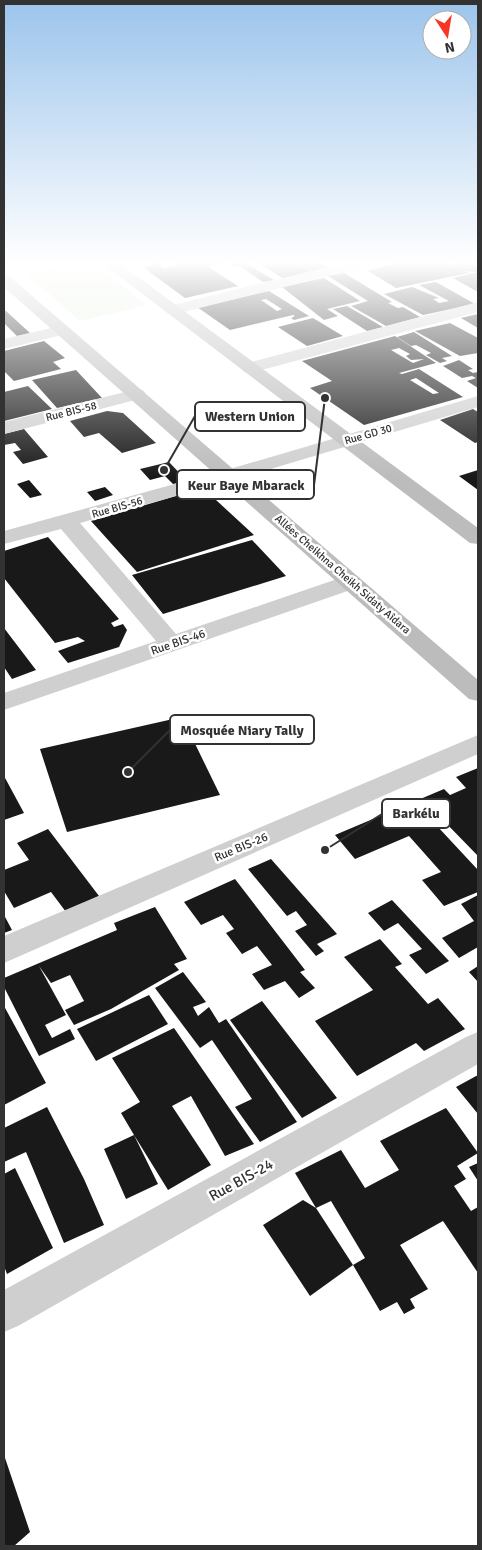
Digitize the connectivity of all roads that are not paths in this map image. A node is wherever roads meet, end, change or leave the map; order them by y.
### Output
1 (54, 332) edge
2 (67, 332) edge
3 (201, 332) edge
4 (383, 332) edge
5 (4, 344) edge
6 (250, 368) junction
7 (137, 394) junction
8 (478, 401) edge
9 (4, 428) edge
10 (340, 442) junction
11 (238, 472) junction
12 (66, 521) junction
13 (477, 536) edge
14 (4, 538) edge
15 (351, 582) junction
16 (172, 644) junction
17 (478, 693) edge
18 (4, 702) edge
19 (478, 744) edge
20 (4, 950) edge
21 (478, 1048) edge
22 (4, 1312) edge

1 - 5 street
2 - 7 main road, Allées Cheikhna Cheikh Sidaty Aîdara
3 - 6 main road
4 - 6 street
6 - 10 main road
7 - 9 street, Rue BIS-58
7 - 11 main road, Allées Cheikhna Cheikh Sidaty Aîdara
8 - 10 street, Rue GD 30
10 - 11 street, Rue GD 30
10 - 13 main road
11 - 12 street, Rue BIS-56
11 - 15 main road, Allées Cheikhna Cheikh Sidaty Aîdara
12 - 14 street, Rue BIS-56
12 - 16 street
15 - 16 street, Rue BIS-46
15 - 17 main road, Allées Cheikhna Cheikh Sidaty Aîdara
16 - 18 street, Rue BIS-46
19 - 20 street, Rue BIS-26
21 - 22 street, Rue BIS-24

